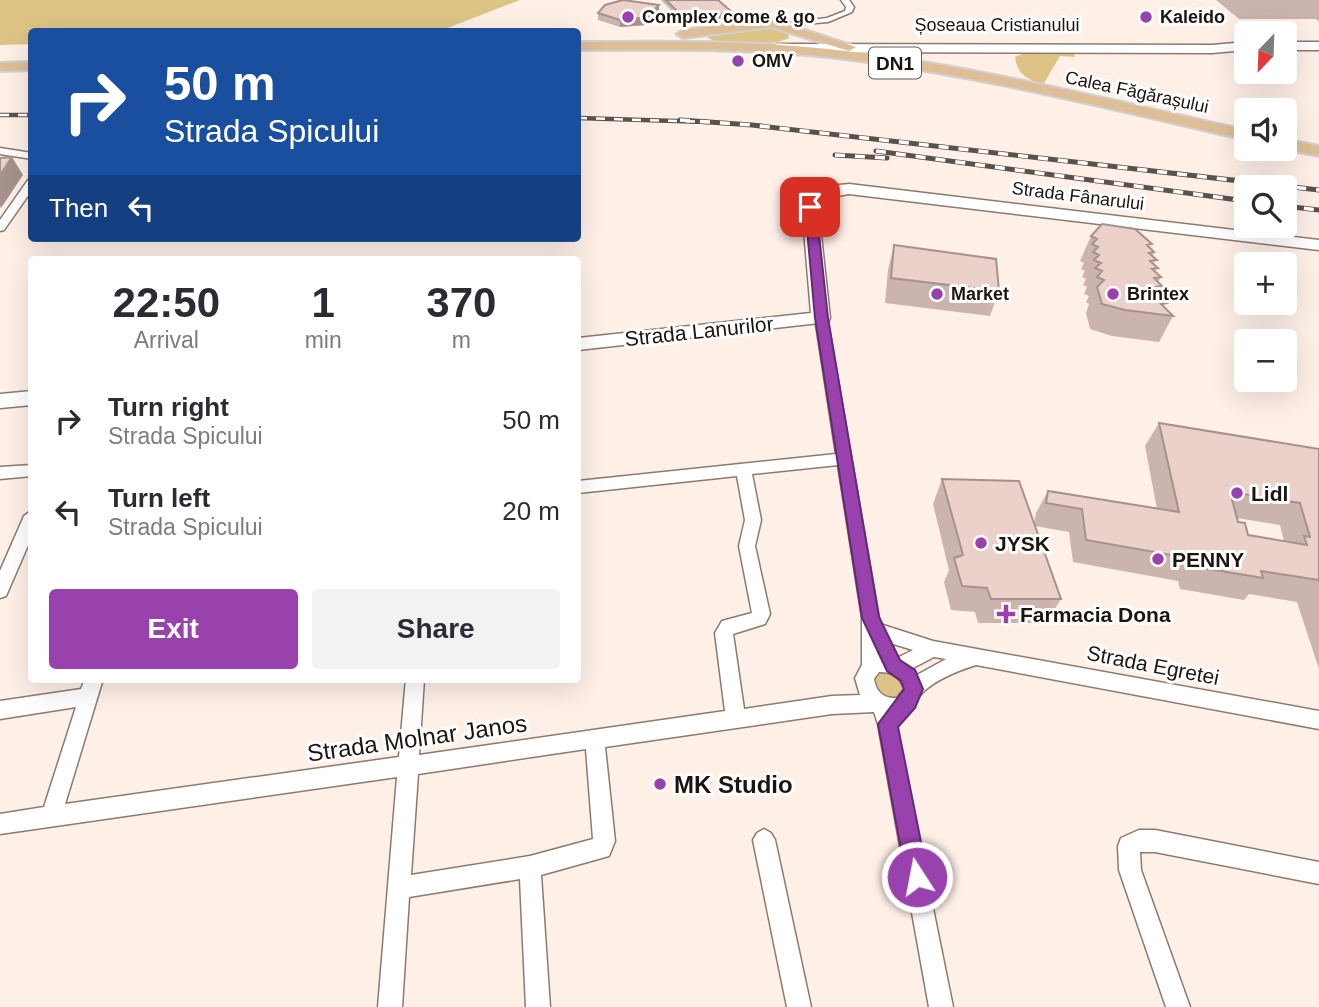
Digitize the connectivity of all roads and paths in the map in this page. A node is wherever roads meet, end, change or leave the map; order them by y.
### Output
1 (845, 0) edge
2 (785, 25) junction
3 (808, 28) junction
4 (707, 31) junction
5 (581, 39) edge
6 (1195, 39) junction
7 (1319, 43) edge
8 (1234, 44) edge
9 (1297, 44) edge
10 (581, 46) edge
11 (716, 47) junction
12 (849, 47) junction
13 (770, 48) junction
14 (28, 66) edge
15 (0, 68) edge
16 (1020, 86) junction
17 (1234, 132) edge
18 (1297, 147) edge
19 (0, 151) edge
20 (1319, 151) edge
21 (28, 155) edge
22 (28, 188) edge
23 (832, 190) joint
24 (0, 229) edge
25 (1319, 245) edge
26 (821, 318) junction
27 (581, 344) edge
28 (28, 398) edge
29 (0, 401) edge
30 (845, 459) junction
31 (743, 469) junction
32 (28, 470) edge
33 (0, 473) edge
34 (581, 487) edge
35 (28, 525) edge
36 (0, 591) edge
37 (875, 625) junction
38 (933, 649) junction
39 (978, 657) junction
40 (895, 666) junction
41 (867, 673) junction
42 (415, 683) edge
43 (91, 688) edge
44 (908, 697) junction
45 (841, 704) junction
46 (0, 710) edge
47 (882, 711) junction
48 (736, 719) junction
49 (1319, 720) edge
50 (596, 739) junction
51 (410, 766) junction
52 (51, 817) junction
53 (0, 824) edge
54 (764, 840) dead end
55 (530, 867) junction
56 (1319, 873) edge
57 (400, 888) junction
58 (390, 1007) edge
59 (538, 1007) edge
60 (799, 1007) edge
61 (942, 1007) edge
62 (1178, 1007) edge

1 - 3 street
2 - 3 main road, DN1
2 - 4 main road, DN1
2 - 13 main road
3 - 6 street, Șoseaua Cristianului
3 - 12 main road, DN1
4 - 5 main road, DN1
4 - 11 main road
6 - 8 street, Șoseaua Cristianului
6 - 12 street, Șoseaua Cristianului
7 - 9 street
10 - 11 main road, Calea Făgărașului / DN1
11 - 13 main road, Calea Făgărașului / DN1
12 - 13 street, Șoseaua Cristianului
12 - 16 main road, Calea Făgărașului / DN1
13 - 16 main road, Calea Făgărașului / DN1
14 - 15 main road
16 - 17 main road, Calea Făgărașului / DN1
18 - 20 main road
19 - 21 street
22 - 24 street
23 - 25 street, Strada Fânarului
23 - 26 street
26 - 27 street, Strada Lanurilor
26 - 30 street
28 - 29 street
30 - 31 street
30 - 37 street
31 - 34 street
31 - 48 street
32 - 33 street
35 - 36 street
37 - 38 street, Strada Egretei
37 - 40 street
37 - 41 street
38 - 39 street, Strada Egretei
38 - 40 street
39 - 44 street, Strada Egretei
39 - 49 street, Strada Egretei
40 - 41 street
40 - 44 street
41 - 45 street
41 - 47 street
42 - 51 street
43 - 46 street
43 - 52 street
44 - 47 street
45 - 47 street, Strada Molnar Janos
45 - 48 street, Strada Molnar Janos
47 - 61 street
48 - 50 street, Strada Molnar Janos
50 - 51 street, Strada Molnar Janos
50 - 55 street
51 - 52 street, Strada Molnar Janos
51 - 57 street
52 - 53 street, Strada Molnar Janos
54 - 60 street
55 - 57 street
55 - 59 street
56 - 62 street
57 - 58 street

